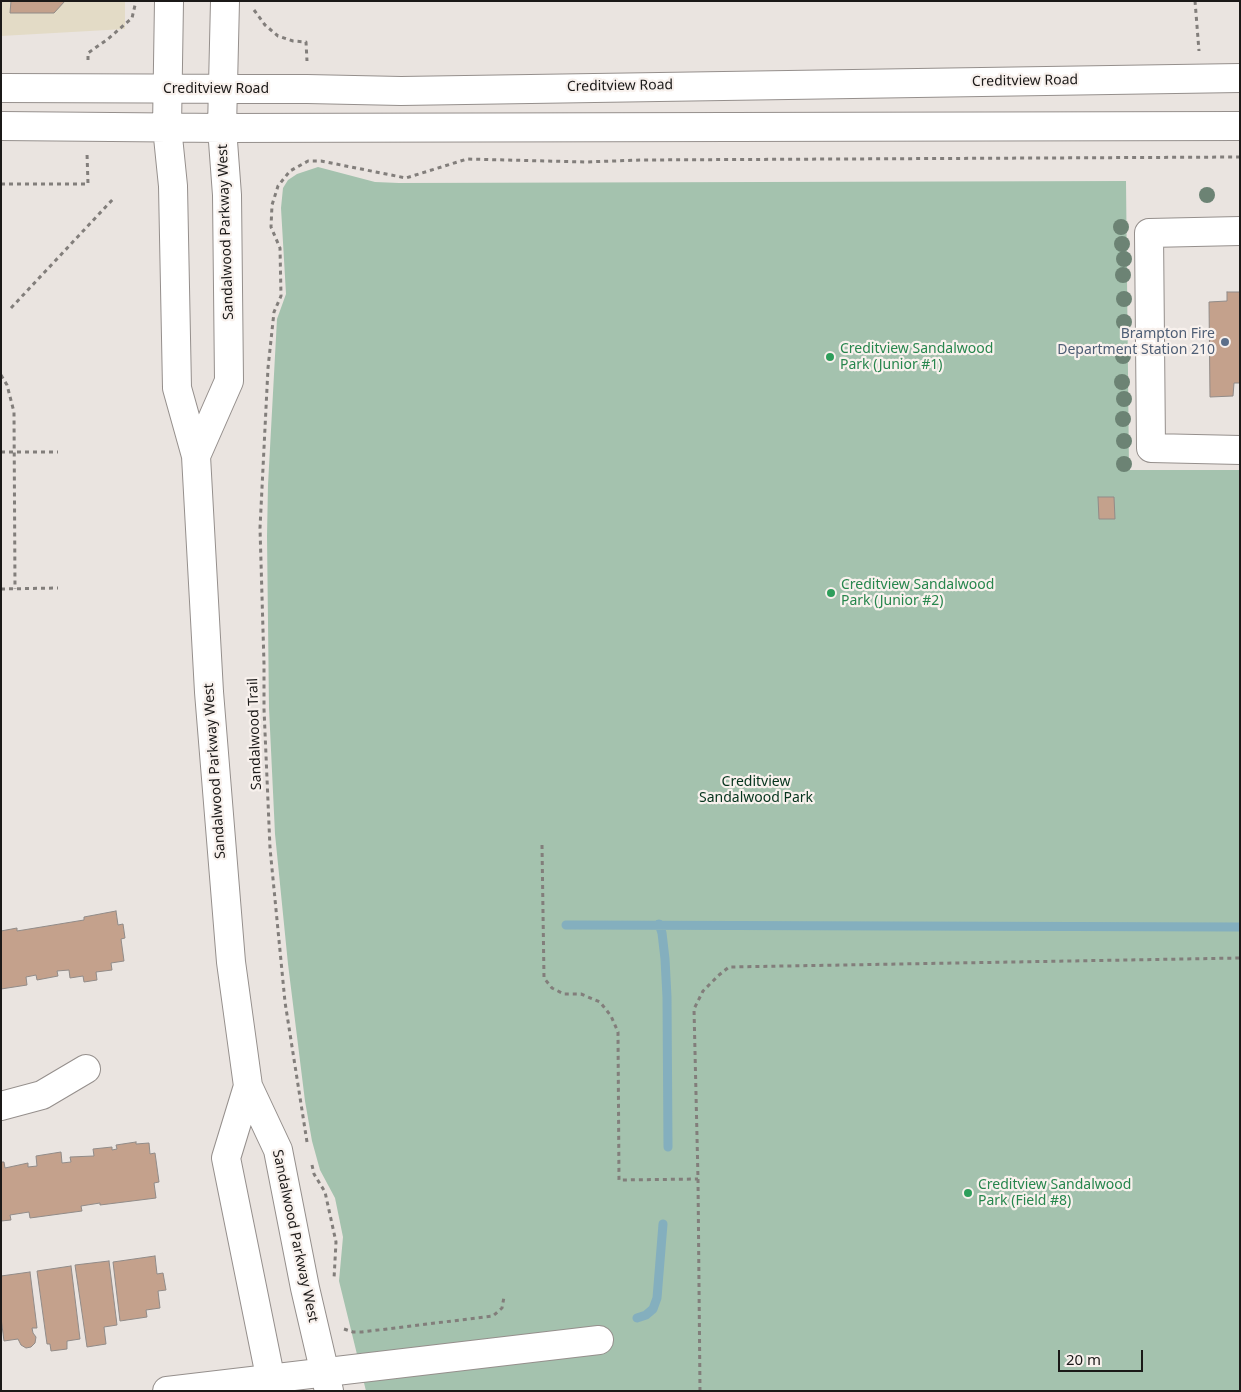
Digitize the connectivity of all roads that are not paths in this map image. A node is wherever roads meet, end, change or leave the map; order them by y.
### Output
1 (169, 1) edge
2 (225, 1) edge
3 (1240, 78) edge
4 (1, 88) edge
5 (168, 89) junction
6 (223, 89) junction
7 (1, 126) edge
8 (1240, 126) edge
9 (167, 127) junction
10 (222, 128) junction
11 (1240, 232) edge
12 (1240, 450) edge
13 (196, 456) junction
14 (86, 1069) dead end
15 (248, 1086) junction
16 (1, 1106) edge
17 (599, 1340) dead end
18 (327, 1382) edge
19 (272, 1385) edge
20 (167, 1391) edge

1 - 5 main road, Sandalwood Parkway West
2 - 6 main road, Sandalwood Parkway West
3 - 6 main road, Creditview Road
4 - 5 main road, Creditview Road
5 - 6 main road, Creditview Road
5 - 9 main road, Sandalwood Parkway West
6 - 10 main road, Sandalwood Parkway West
7 - 9 main road
8 - 10 main road
9 - 10 main road
9 - 13 main road, Sandalwood Parkway West
10 - 13 main road, Sandalwood Parkway West
11 - 12 main road
13 - 15 main road, Sandalwood Parkway West
14 - 16 main road
15 - 18 main road, Sandalwood Parkway West
15 - 19 main road, Sandalwood Parkway West
17 - 18 main road
18 - 19 main road
19 - 20 main road

